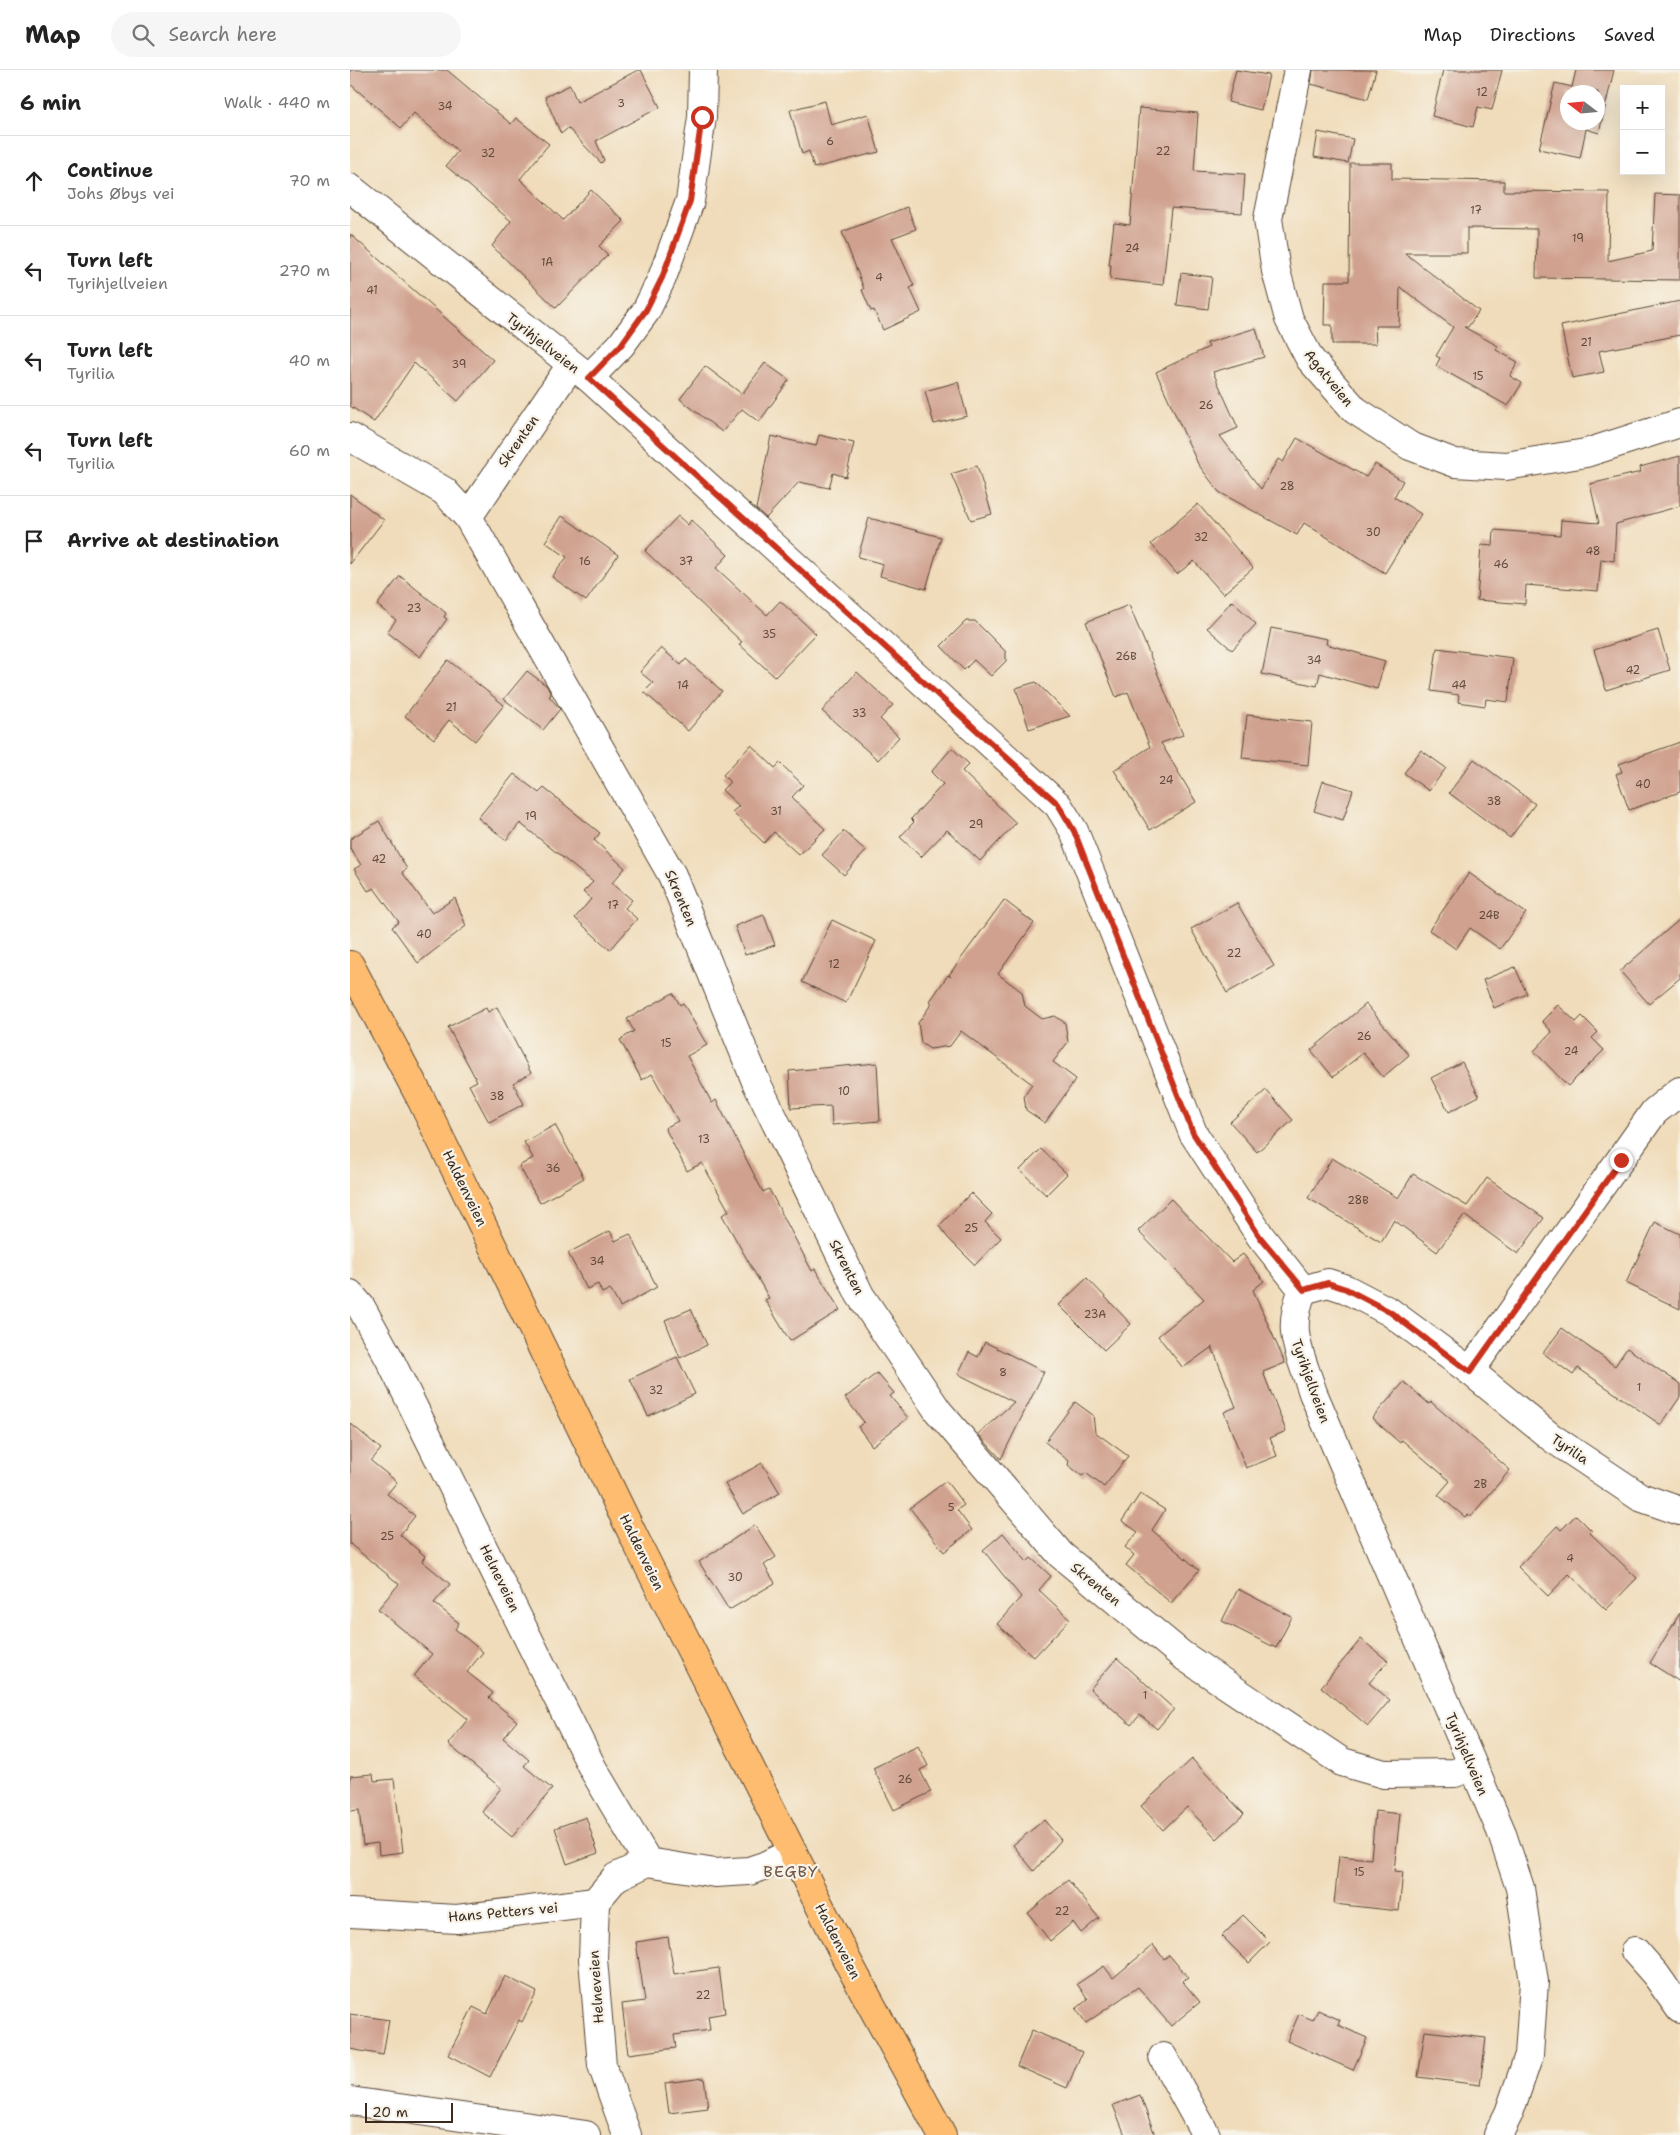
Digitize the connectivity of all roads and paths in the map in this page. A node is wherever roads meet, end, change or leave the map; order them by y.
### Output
1 (703, 70) edge
2 (1298, 70) edge
3 (350, 188) edge
4 (580, 372) junction
5 (1680, 423) edge
6 (350, 437) edge
7 (468, 517) junction
8 (350, 965) edge
9 (1680, 1091) edge
10 (1304, 1290) junction
11 (350, 1294) edge
12 (1470, 1372) junction
13 (1680, 1511) edge
14 (1472, 1766) junction
15 (793, 1852) junction
16 (648, 1862) junction
17 (595, 1902) junction
18 (350, 1913) edge
19 (1635, 1951) dead end
20 (1680, 2009) edge
21 (1163, 2057) dead end
22 (350, 2101) edge
23 (586, 2135) edge
24 (627, 2135) edge
25 (942, 2135) edge
26 (1206, 2135) edge
27 (1498, 2135) edge

1 - 4 street, Skrenten
2 - 5 street, Agatveien
3 - 4 street, Tyrihjellveien
4 - 7 street, Skrenten
4 - 10 street, Tyrihjellveien
6 - 7 street, Skrenten
7 - 14 street, Skrenten
8 - 15 main road, Haldenveien
9 - 12 street
10 - 12 street, Tyrilia
10 - 14 street, Tyrihjellveien
11 - 16 street, Helneveien
12 - 13 street, Tyrilia
14 - 27 street, Tyrihjellveien
15 - 16 street
15 - 25 main road, Haldenveien
16 - 17 street
17 - 18 street, Hans Petters vei
17 - 24 street, Helneveien
19 - 20 street
21 - 26 street
22 - 23 street

